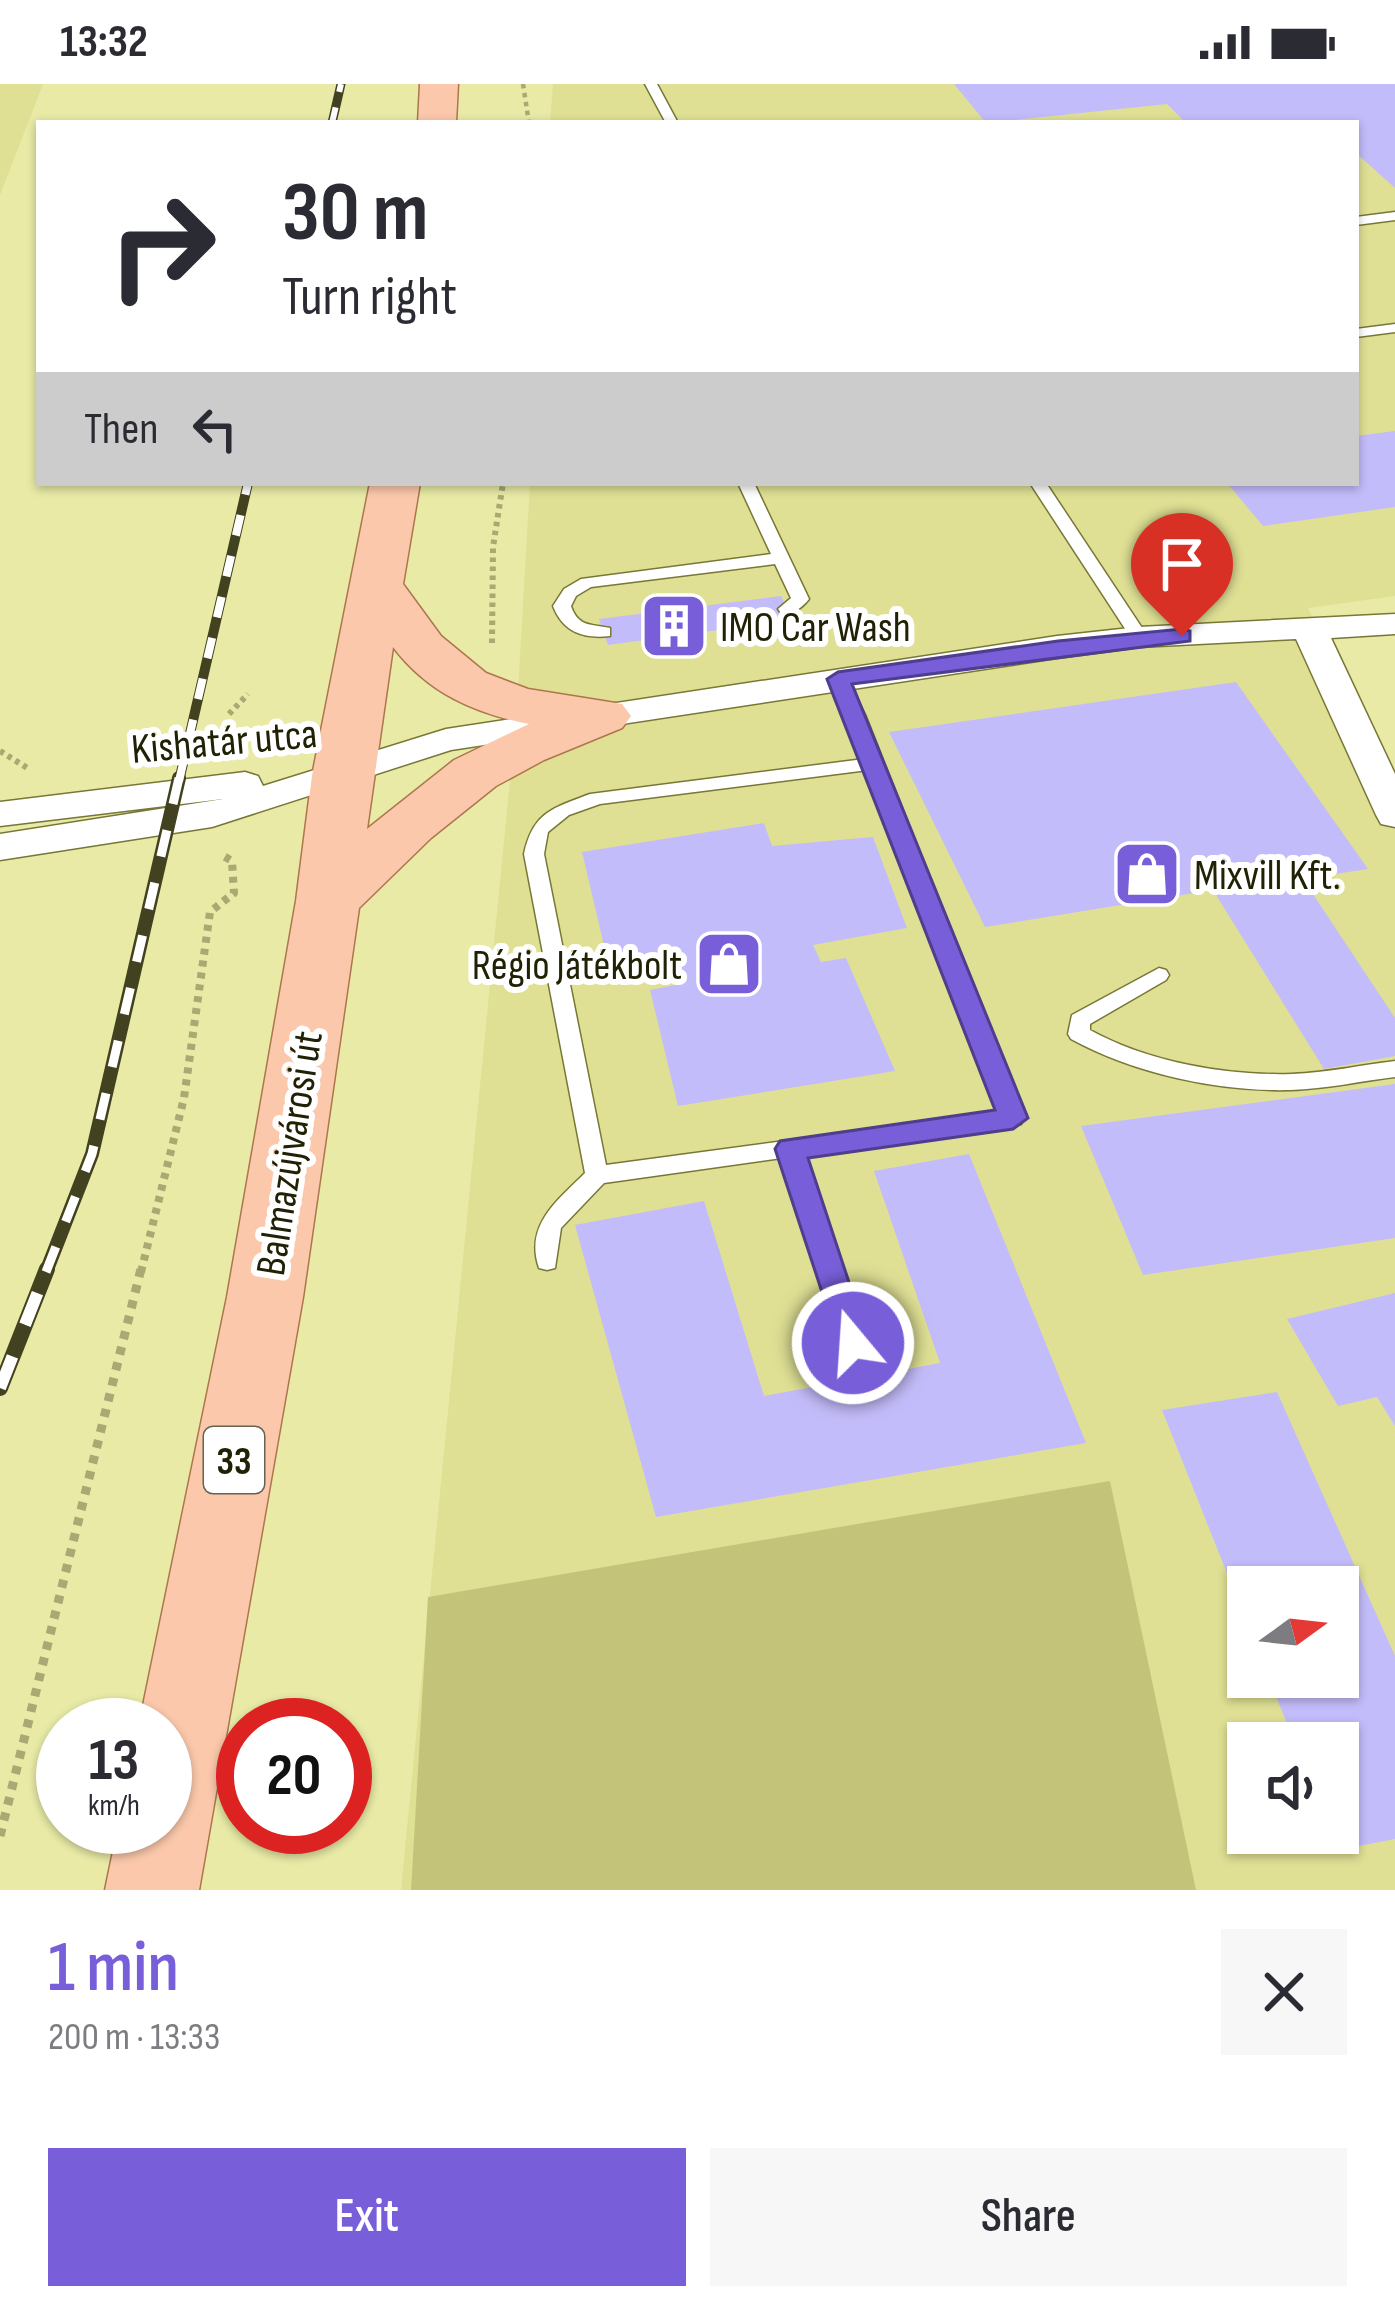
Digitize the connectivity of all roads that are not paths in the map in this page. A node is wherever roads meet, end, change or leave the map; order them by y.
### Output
1 (440, 84) edge
2 (650, 84) edge
3 (437, 120) edge
4 (670, 120) edge
5 (1395, 216) edge
6 (1359, 221) edge
7 (1395, 328) edge
8 (1359, 333) edge
9 (394, 486) edge
10 (747, 486) edge
11 (1040, 486) edge
12 (781, 558) junction
13 (377, 585) junction
14 (787, 609) dead end
15 (1395, 624) edge
16 (1310, 631) junction
17 (604, 632) dead end
18 (1139, 637) junction
19 (838, 679) junction
20 (602, 716) junction
21 (875, 763) junction
22 (342, 776) junction
23 (0, 814) edge
24 (1395, 814) edge
25 (0, 847) edge
26 (328, 901) junction
27 (1160, 975) dead end
28 (1395, 1069) edge
29 (790, 1149) junction
30 (597, 1175) junction
31 (547, 1261) dead end
32 (853, 1343) dead end
33 (188, 1698) edge
34 (159, 1854) edge
35 (152, 1890) edge

1 - 3 main road
2 - 4 lane
5 - 6 lane
7 - 8 lane
9 - 13 main road, Balmazújvárosi út / 33
10 - 12 lane
11 - 18 lane
12 - 14 lane
12 - 17 lane
13 - 20 main road
13 - 22 main road, Balmazújvárosi út / 33
15 - 16 street
16 - 18 street
16 - 24 street
18 - 19 street
19 - 20 street
19 - 21 lane
20 - 22 street
20 - 26 main road
21 - 29 lane
21 - 30 lane
22 - 23 street, Kishatár utca
22 - 25 street, Kishatár utca
22 - 26 main road, Balmazújvárosi út / 33
26 - 33 main road, Balmazújvárosi út / 33
27 - 28 lane
29 - 30 lane
29 - 32 lane
30 - 31 lane
34 - 35 main road, Balmazújvárosi út / 33

